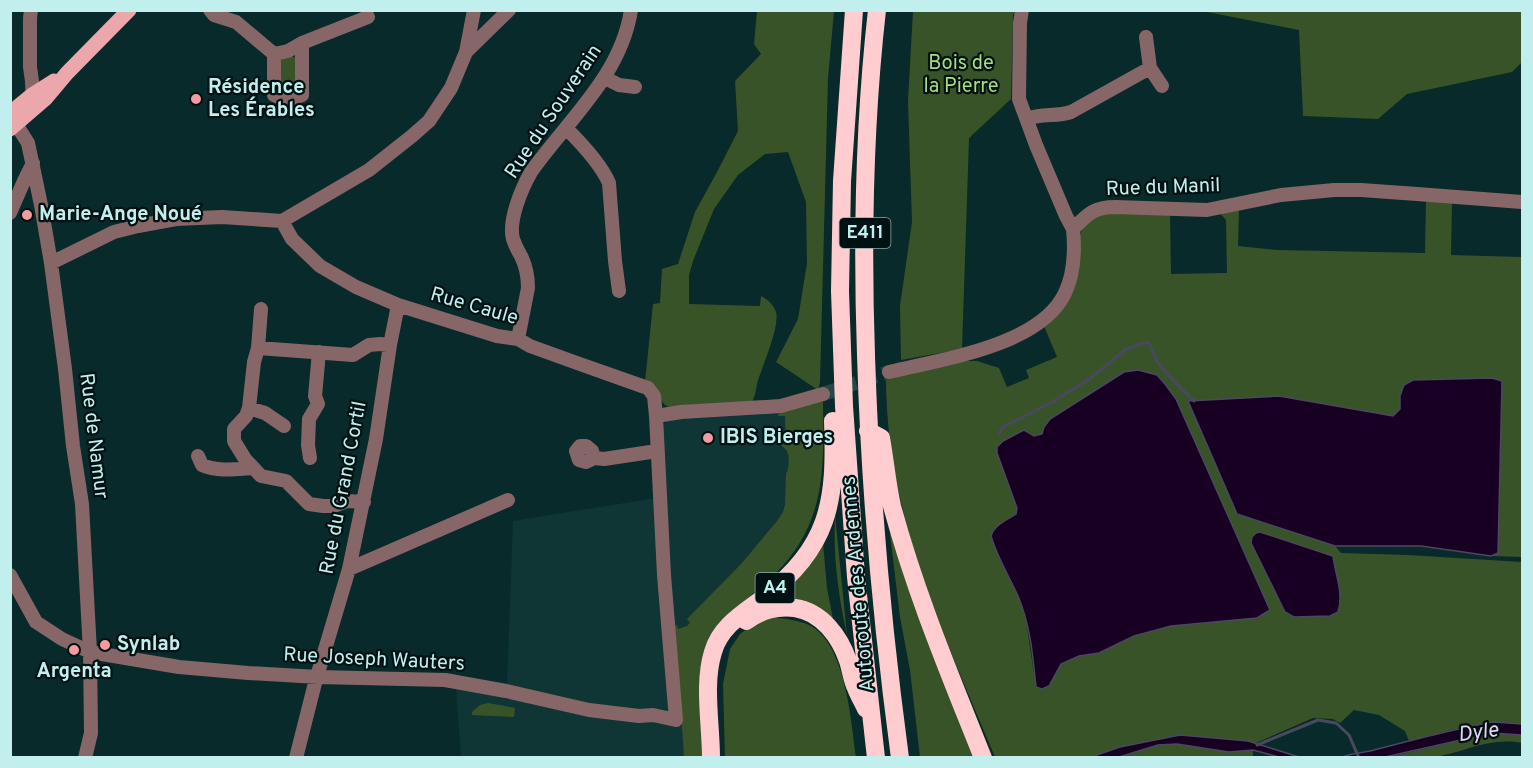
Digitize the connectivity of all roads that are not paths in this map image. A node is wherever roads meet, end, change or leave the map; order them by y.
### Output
1 (31, 10) edge
2 (129, 10) edge
3 (210, 10) edge
4 (474, 10) edge
5 (509, 10) edge
6 (631, 10) edge
7 (854, 10) edge
8 (877, 10) edge
9 (1022, 10) edge
10 (368, 19) edge
11 (1146, 37) dead end
12 (302, 43) junction
13 (466, 52) junction
14 (273, 54) junction
15 (1150, 68) junction
16 (605, 78) junction
17 (1162, 86) dead end
18 (634, 87) dead end
19 (33, 102) junction
20 (1027, 119) junction
21 (12, 120) edge
22 (566, 128) junction
23 (33, 163) junction
24 (1522, 202) edge
25 (10, 213) edge
26 (282, 221) junction
27 (1074, 230) junction
28 (51, 263) junction
29 (619, 291) dead end
30 (398, 305) junction
31 (261, 309) dead end
32 (518, 339) junction
33 (390, 345) junction
34 (258, 348) junction
35 (319, 352) junction
36 (889, 372) tunnel mouth
37 (822, 394) tunnel mouth
38 (844, 406) junction
39 (249, 408) junction
40 (656, 416) junction
41 (284, 426) dead end
42 (868, 431) junction
43 (657, 451) junction
44 (198, 456) dead end
45 (310, 458) dead end
46 (594, 458) dead end
47 (253, 468) junction
48 (508, 500) dead end
49 (364, 502) junction
50 (349, 569) junction
51 (10, 575) edge
52 (90, 652) junction
53 (318, 678) junction
54 (675, 698) junction
55 (653, 715) junction
56 (871, 719) junction
57 (85, 758) edge
58 (296, 758) edge
59 (711, 758) edge
60 (720, 758) edge
61 (876, 758) edge
62 (900, 758) edge
63 (983, 758) edge

1 - 19 street
2 - 19 main road
3 - 14 street
4 - 13 street
5 - 13 street
6 - 16 street, Rue du Souverain
7 - 38 highway, Autoroute des Ardennes / E411
8 - 42 highway, Autoroute des Ardennes / E411
9 - 20 street
10 - 12 street
11 - 15 street
12 - 14 street
12 - 14 street
13 - 26 street
15 - 17 street
15 - 20 street
16 - 18 street
16 - 22 street, Rue du Souverain
19 - 21 main road
20 - 27 street
21 - 23 street, Rue de Namur
22 - 29 street
22 - 32 street, Rue du Souverain
23 - 25 street
23 - 28 street, Rue de Namur
24 - 27 street, Rue du Manil
26 - 28 street
26 - 30 street, Rue Caule
27 - 36 street
28 - 52 street, Rue de Namur
30 - 32 street, Rue Caule
30 - 33 street, Rue du Grand Cortil
31 - 34 street
32 - 40 street, Rue Caule
33 - 35 street
33 - 49 street, Rue du Grand Cortil
34 - 35 street
34 - 39 street
35 - 45 street
37 - 40 street
38 - 56 highway, Autoroute des Ardennes / E411
38 - 59 highway, A4
39 - 41 street
39 - 47 street
40 - 43 street, Rue Joseph Wauters
42 - 62 highway, Autoroute des Ardennes / E411
42 - 63 highway
43 - 46 street
43 - 54 street, Rue Joseph Wauters
44 - 47 street
47 - 49 street
48 - 50 street
49 - 50 street, Rue du Grand Cortil
50 - 53 street, Rue du Grand Cortil
51 - 52 street, Rue Joseph Wauters
52 - 53 street, Rue Joseph Wauters
52 - 57 street, Rue de Namur
53 - 55 street, Rue Joseph Wauters
53 - 58 street, Rue du Grand Cortil
54 - 55 street
54 - 55 street, Rue Joseph Wauters
56 - 60 highway, A4
56 - 61 highway, Autoroute des Ardennes / E411

